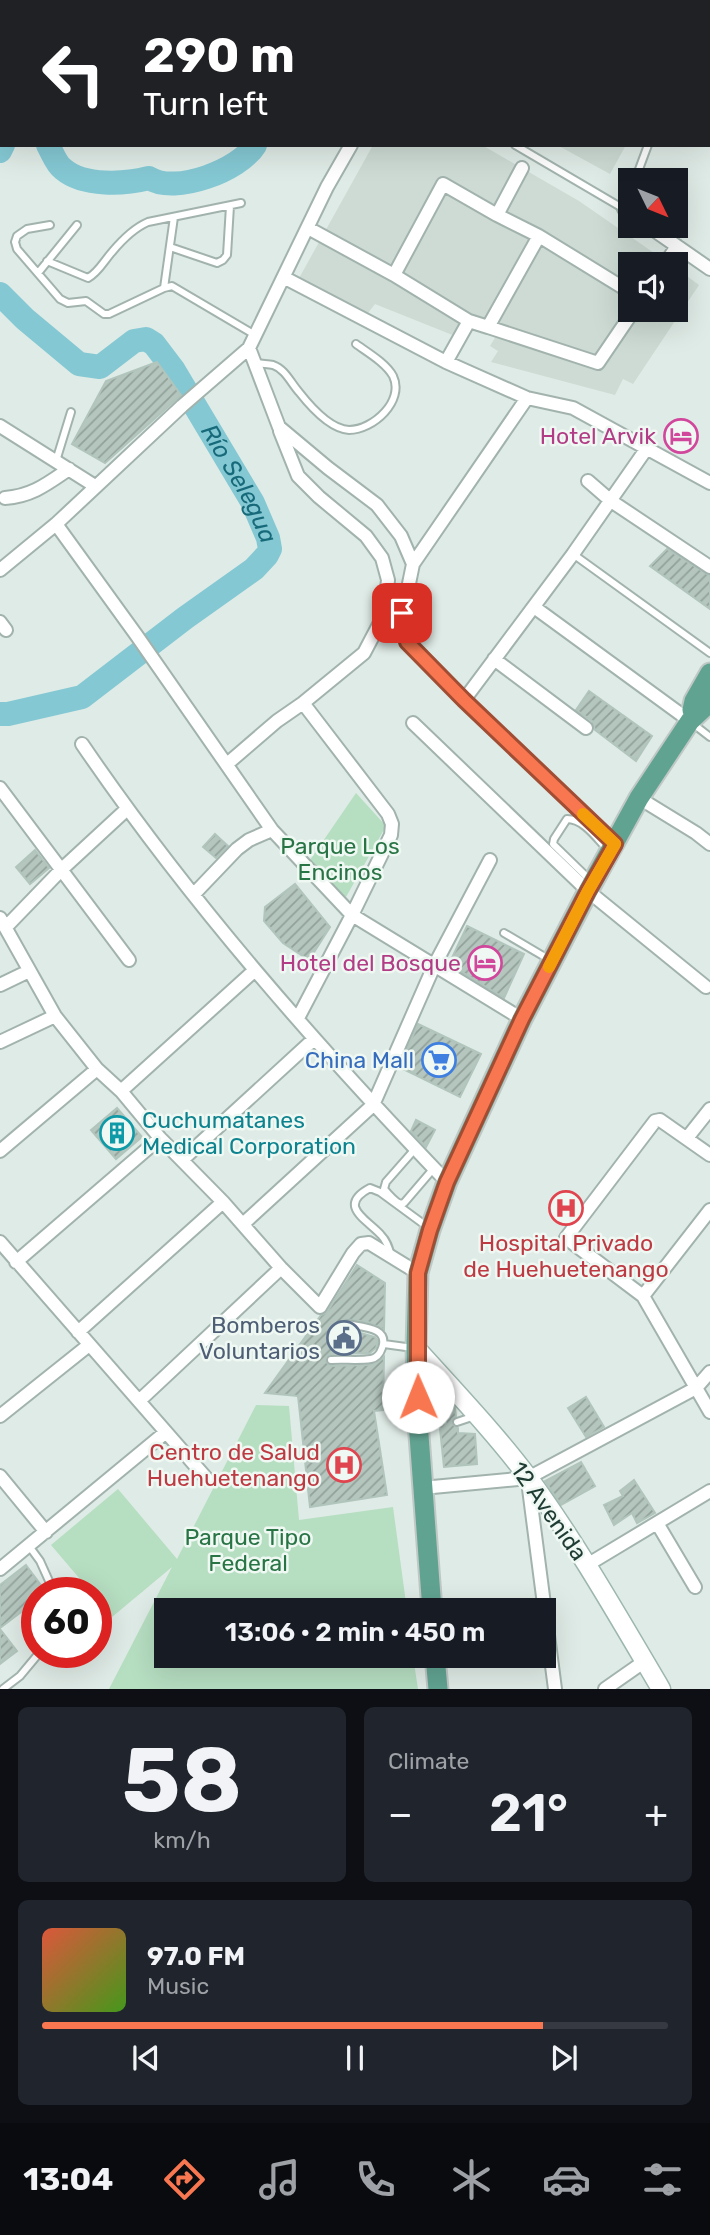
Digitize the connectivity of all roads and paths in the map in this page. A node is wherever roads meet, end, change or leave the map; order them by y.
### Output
1 (350, 147) edge
2 (518, 147) edge
3 (647, 147) edge
4 (523, 168) dead end
5 (639, 168) edge
6 (241, 203) dead end
7 (230, 206) junction
8 (618, 206) edge
9 (497, 215) junction
10 (174, 216) junction
11 (50, 225) dead end
12 (77, 225) dead end
13 (308, 228) junction
14 (539, 236) junction
15 (665, 238) edge
16 (677, 246) junction
17 (170, 247) junction
18 (673, 252) edge
19 (47, 261) junction
20 (710, 269) edge
21 (38, 273) junction
22 (394, 275) junction
23 (285, 278) junction
24 (618, 285) edge
25 (164, 288) junction
26 (469, 321) junction
27 (626, 322) edge
28 (488, 327) junction
29 (255, 335) junction
30 (356, 344) dead end
31 (249, 348) junction
32 (446, 362) junction
33 (255, 363) junction
34 (527, 398) junction
35 (71, 412) dead end
36 (0, 426) edge
37 (279, 427) junction
38 (647, 448) junction
39 (56, 461) junction
40 (69, 469) junction
41 (588, 481) dead end
42 (710, 483) edge
43 (95, 486) junction
44 (5, 498) dead end
45 (611, 501) junction
46 (56, 524) junction
47 (573, 554) junction
48 (413, 564) junction
49 (710, 567) edge
50 (0, 570) edge
51 (534, 607) junction
52 (710, 653) edge
53 (494, 659) junction
54 (710, 673) edge
55 (710, 698) edge
56 (464, 700) junction
57 (303, 703) junction
58 (690, 721) junction
59 (413, 723) dead end
60 (586, 728) dead end
61 (710, 737) edge
62 (82, 744) dead end
63 (227, 764) junction
64 (0, 788) edge
65 (639, 798) junction
66 (127, 809) junction
67 (272, 830) junction
68 (710, 844) edge
69 (612, 848) junction
70 (491, 860) dead end
71 (563, 862) junction
72 (62, 869) junction
73 (590, 887) junction
74 (194, 894) junction
75 (352, 915) junction
76 (3, 923) edge
77 (504, 933) dead end
78 (129, 960) dead end
79 (552, 961) junction
80 (434, 966) junction
81 (256, 970) junction
82 (29, 971) junction
83 (0, 985) edge
84 (706, 987) dead end
85 (55, 1016) junction
86 (299, 1018) junction
87 (522, 1019) junction
88 (314, 1039) junction
89 (0, 1042) edge
90 (97, 1069) junction
91 (121, 1091) junction
92 (373, 1105) junction
93 (710, 1109) edge
94 (160, 1138) junction
95 (687, 1138) junction
96 (415, 1149) junction
97 (0, 1151) edge
98 (710, 1155) edge
99 (182, 1160) junction
100 (440, 1175) junction
101 (223, 1202) junction
102 (710, 1210) edge
103 (243, 1224) junction
104 (430, 1230) junction
105 (0, 1244) edge
106 (391, 1256) junction
107 (16, 1262) junction
108 (281, 1268) junction
109 (418, 1273) junction
110 (643, 1296) junction
111 (347, 1324) dead end
112 (78, 1332) junction
113 (384, 1344) junction
114 (89, 1345) junction
115 (416, 1348) junction
116 (331, 1360) dead end
117 (710, 1372) edge
118 (696, 1388) junction
119 (139, 1401) junction
120 (710, 1412) edge
121 (477, 1415) junction
122 (0, 1416) edge
123 (418, 1422) junction
124 (457, 1422) dead end
125 (440, 1423) dead end
126 (166, 1432) junction
127 (0, 1476) edge
128 (528, 1478) junction
129 (207, 1479) dead end
130 (422, 1488) junction
131 (710, 1491) edge
132 (657, 1523) junction
133 (46, 1532) junction
134 (29, 1546) junction
135 (587, 1565) junction
136 (0, 1569) edge
137 (47, 1577) edge
138 (695, 1587) dead end
139 (431, 1598) edge
140 (645, 1661) junction
141 (27, 1668) edge
142 (436, 1668) edge
143 (3, 1689) edge
144 (438, 1689) edge
145 (555, 1689) edge
146 (605, 1689) edge
147 (661, 1689) edge

1 - 13 street
2 - 8 lane
3 - 5 lane
4 - 9 street
6 - 7 lane
7 - 10 lane
7 - 17 lane
9 - 14 street
9 - 22 street
10 - 17 lane
10 - 19 lane
11 - 21 lane
12 - 19 lane
13 - 22 street
13 - 23 street
14 - 24 street
14 - 28 street
15 - 16 street
16 - 18 street
16 - 20 street
17 - 25 lane
19 - 21 lane
21 - 25 lane
22 - 26 street
23 - 29 street
23 - 32 street
25 - 29 lane
26 - 28 street
26 - 32 street
27 - 28 street
29 - 31 street
30 - 33 lane
31 - 33 street
31 - 43 street
32 - 34 street
33 - 37 street
34 - 38 street
34 - 48 street
35 - 39 lane
36 - 39 street
37 - 48 street
37 - 57 street
38 - 42 street
38 - 45 street
39 - 40 street
40 - 43 street
40 - 44 street
41 - 45 street
43 - 46 street
45 - 47 street
45 - 49 street
46 - 50 street
46 - 63 street
47 - 51 street
47 - 52 lane
48 - 56 street
51 - 53 street
51 - 58 street
53 - 56 street
53 - 60 street
54 - 58 main road
55 - 58 main road
56 - 69 street
57 - 63 street
57 - 75 street
58 - 61 lane
58 - 65 main road
59 - 71 street
62 - 66 street
63 - 67 street
64 - 72 street
65 - 68 street
65 - 69 main road
66 - 72 street
66 - 74 street
67 - 74 street
67 - 75 street
69 - 71 lane
69 - 73 main road
70 - 80 street
71 - 73 street
72 - 76 street
72 - 78 street
73 - 79 main road
73 - 84 street
74 - 81 street
75 - 80 street
75 - 86 street
76 - 82 street
77 - 79 lane
79 - 87 main road
80 - 87 street
80 - 92 street
81 - 86 street
81 - 91 street
82 - 83 street
82 - 85 street
85 - 89 street
85 - 90 street
86 - 88 street
87 - 100 main road
88 - 92 street
88 - 99 street
90 - 91 street
90 - 97 street
91 - 94 street
92 - 96 street
92 - 103 street
93 - 95 street
94 - 99 street
94 - 107 street
95 - 98 street
95 - 110 street
96 - 100 street
96 - 100 lane
99 - 101 street
100 - 104 main road
101 - 103 street
101 - 112 street
102 - 110 street
103 - 108 street
104 - 106 lane
104 - 109 main road
105 - 107 street
106 - 108 street
106 - 109 street
107 - 112 street
108 - 119 street
109 - 115 main road
110 - 118 street
111 - 113 lane
112 - 114 street
113 - 115 lane
113 - 116 lane
114 - 119 street
114 - 122 street
115 - 121 street, 12 Avenida
115 - 123 main road
117 - 118 street
118 - 120 street
118 - 128 street
119 - 126 street
121 - 124 lane
121 - 128 street, 12 Avenida
123 - 125 lane
123 - 130 main road
126 - 129 street
126 - 133 street
127 - 133 street
128 - 130 street
128 - 135 street, 12 Avenida
128 - 145 street
130 - 139 main road
131 - 132 street
132 - 135 street
132 - 138 street
133 - 134 street
134 - 136 street
134 - 137 lane
135 - 140 street, 12 Avenida
140 - 146 street
140 - 147 street, 12 Avenida
141 - 143 lane
142 - 144 main road

